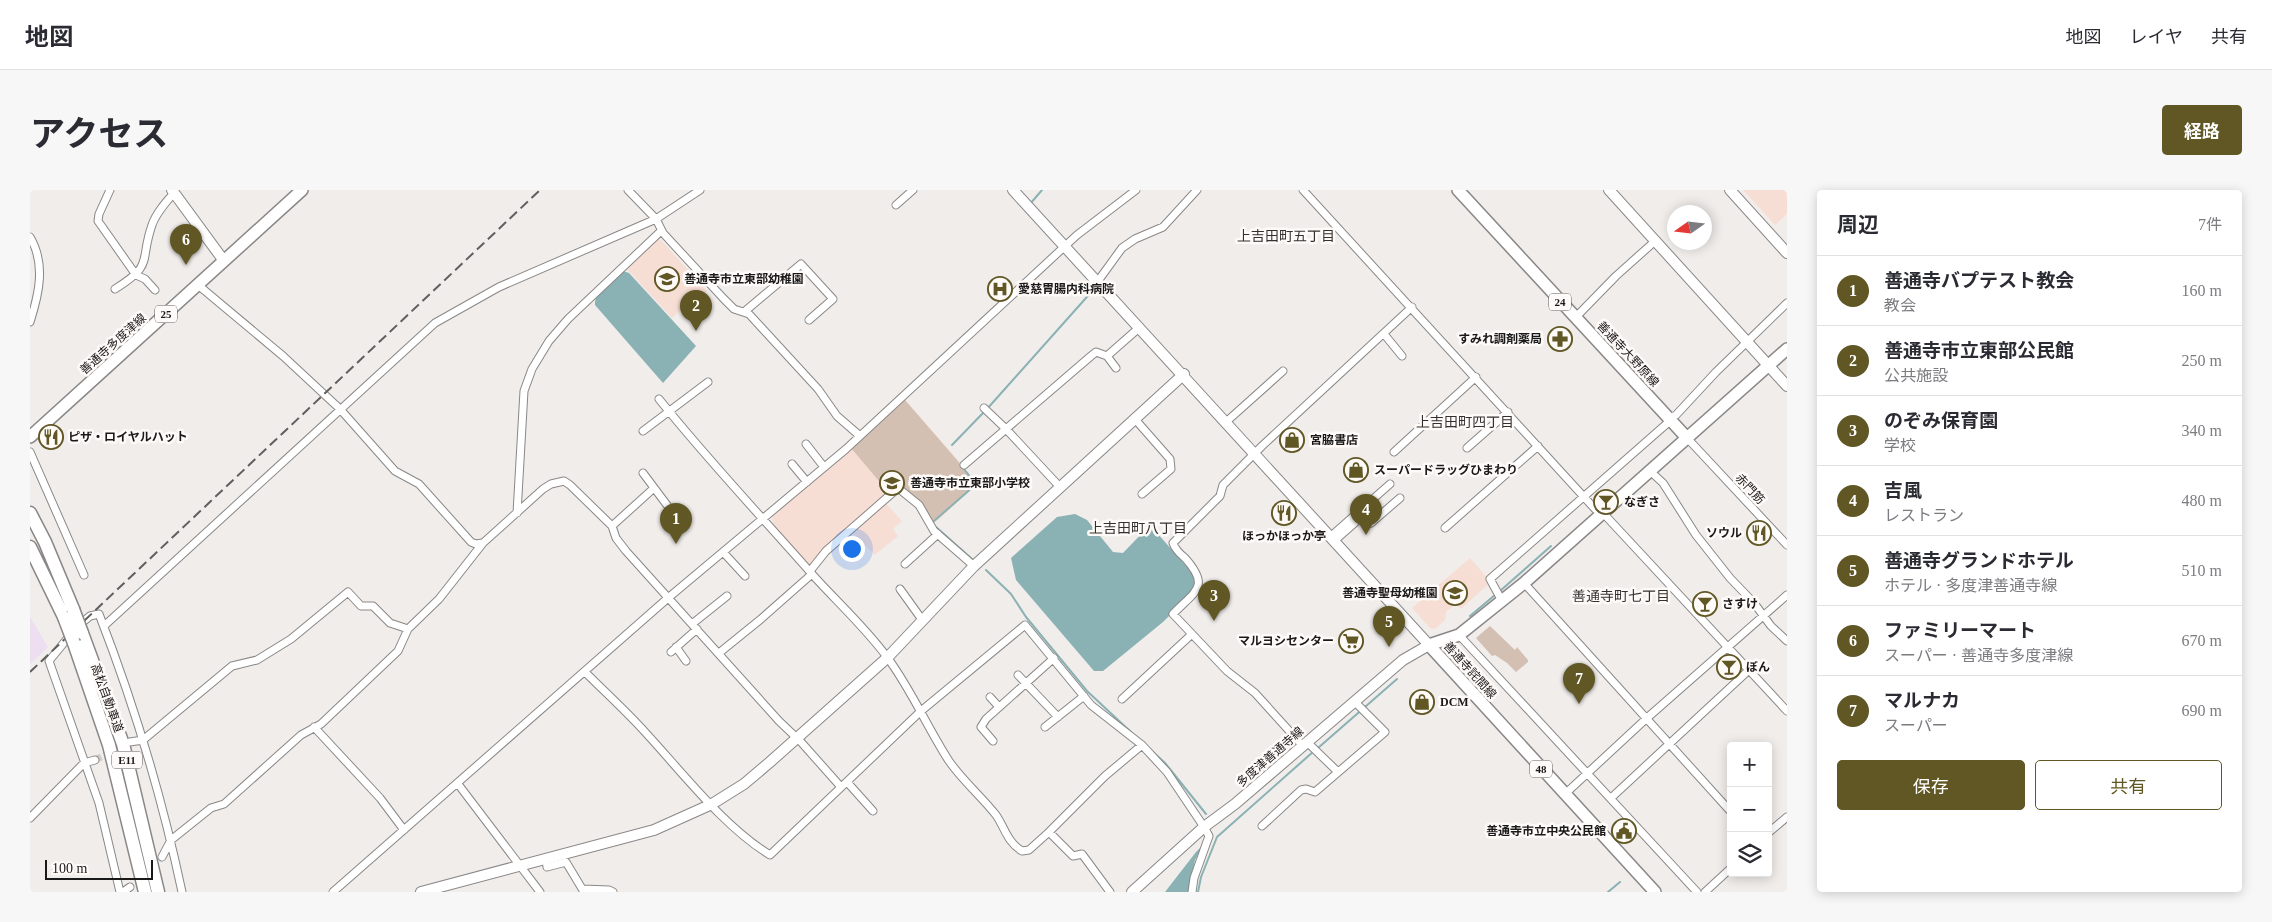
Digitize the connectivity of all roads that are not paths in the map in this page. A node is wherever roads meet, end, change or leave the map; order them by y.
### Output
1 (110, 190) edge
2 (302, 190) edge
3 (628, 190) edge
4 (700, 190) edge
5 (913, 190) edge
6 (1013, 190) edge
7 (1136, 190) edge
8 (1197, 190) edge
9 (1303, 190) edge
10 (1458, 190) edge
11 (1609, 190) edge
12 (1730, 190) edge
13 (173, 192) edge
14 (896, 205) dead end
15 (656, 219) junction
16 (661, 231) junction
17 (30, 237) edge
18 (1654, 242) junction
19 (1065, 245) junction
20 (1787, 253) edge
21 (224, 261) junction
22 (136, 275) junction
23 (1098, 282) junction
24 (198, 285) junction
25 (115, 289) dead end
26 (155, 290) dead end
27 (1787, 303) edge
28 (1412, 307) junction
29 (744, 312) junction
30 (1575, 318) junction
31 (808, 320) dead end
32 (30, 322) edge
33 (1140, 327) junction
34 (1384, 334) junction
35 (1748, 342) junction
36 (1787, 349) edge
37 (1107, 356) junction
38 (1402, 356) dead end
39 (1769, 366) junction
40 (1116, 368) dead end
41 (1283, 371) dead end
42 (1184, 374) junction
43 (1476, 376) junction
44 (708, 382) dead end
45 (1787, 386) edge
46 (659, 399) dead end
47 (340, 409) junction
48 (986, 409) dead end
49 (669, 412) junction
50 (1508, 412) junction
51 (1134, 418) junction
52 (1670, 419) junction
53 (1226, 422) junction
54 (1006, 429) junction
55 (643, 431) dead end
56 (860, 436) junction
57 (30, 437) edge
58 (1688, 439) junction
59 (806, 444) dead end
60 (1538, 446) junction
61 (1467, 448) dead end
62 (30, 452) edge
63 (1394, 452) dead end
64 (1255, 454) junction
65 (792, 464) dead end
66 (964, 465) dead end
67 (824, 467) junction
68 (1650, 471) junction
69 (643, 473) dead end
70 (807, 482) junction
71 (1390, 484) dead end
72 (1059, 486) junction
73 (654, 488) junction
74 (1142, 494) dead end
75 (1584, 496) junction
76 (1400, 498) dead end
77 (667, 505) dead end
78 (517, 513) junction
79 (1603, 513) junction
80 (30, 514) edge
81 (765, 518) junction
82 (612, 526) junction
83 (1446, 528) dead end
84 (938, 534) junction
85 (1332, 539) junction
86 (483, 543) junction
87 (1787, 545) edge
88 (30, 547) edge
89 (723, 552) junction
90 (30, 556) edge
91 (905, 564) dead end
92 (974, 566) junction
93 (811, 572) junction
94 (84, 575) dead end
95 (746, 576) dead end
96 (1524, 583) junction
97 (900, 589) dead end
98 (1787, 595) edge
99 (727, 596) dead end
100 (668, 598) junction
101 (57, 601) junction
102 (1502, 601) junction
103 (68, 613) junction
104 (1763, 616) junction
105 (923, 621) junction
106 (104, 626) junction
107 (694, 627) junction
108 (408, 629) junction
109 (1192, 634) junction
110 (1459, 635) junction
111 (1787, 641) edge
112 (1429, 645) junction
113 (1729, 647) junction
114 (718, 653) junction
115 (888, 658) junction
116 (1054, 658) junction
117 (686, 660) dead end
118 (1749, 670) junction
119 (585, 672) junction
120 (1018, 674) dead end
121 (1026, 683) junction
122 (1084, 696) junction
123 (990, 697) dead end
124 (1122, 699) dead end
125 (999, 707) junction
126 (1360, 707) junction
127 (921, 711) junction
128 (1787, 711) edge
129 (1058, 717) junction
130 (1647, 718) junction
131 (314, 727) junction
132 (1045, 728) dead end
133 (797, 738) junction
134 (143, 740) junction
135 (993, 741) dead end
136 (130, 742) tunnel mouth
137 (1142, 745) junction
138 (1670, 745) junction
139 (1310, 747) junction
140 (95, 760) tunnel mouth
141 (84, 763) junction
142 (1338, 772) junction
143 (1586, 774) junction
144 (458, 784) junction
145 (844, 784) junction
146 (1565, 794) junction
147 (1611, 798) junction
148 (712, 804) junction
149 (1727, 808) edge
150 (873, 811) dead end
151 (1787, 816) edge
152 (30, 818) edge
153 (1262, 826) dead end
154 (1204, 827) junction
155 (404, 830) junction
156 (1049, 832) junction
157 (1770, 832) edge
158 (171, 840) junction
159 (162, 858) dead end
160 (546, 859) junction
161 (520, 866) junction
162 (1727, 872) edge
163 (130, 887) dead end
164 (584, 891) edge
165 (122, 892) edge
166 (145, 892) edge
167 (158, 892) edge
168 (182, 892) edge
169 (333, 892) edge
170 (420, 892) edge
171 (540, 892) edge
172 (613, 892) edge
173 (1110, 892) edge
174 (1132, 892) edge
175 (1192, 892) edge
176 (1655, 892) edge
177 (1697, 892) edge
178 (1705, 892) edge

1 - 22 street
2 - 21 main road, 善通寺多度津線 / 25
3 - 15 street
4 - 15 street
5 - 14 street
6 - 19 street
7 - 19 street
8 - 23 street
9 - 28 street
10 - 30 main road, 善通寺大野原線 / 24
11 - 18 street
12 - 20 street
13 - 21 street
13 - 22 street
15 - 16 street
15 - 47 street
16 - 29 street
16 - 78 street
17 - 32 street
18 - 30 street
18 - 35 street
19 - 23 street
19 - 56 street
21 - 24 main road, 善通寺多度津線 / 25
22 - 25 street
22 - 26 street
23 - 33 street
24 - 47 street
24 - 57 main road, 善通寺多度津線 / 25
27 - 35 street
28 - 34 street
28 - 43 street
29 - 31 street
29 - 56 street
30 - 52 main road, 善通寺大野原線 / 24
33 - 37 street
33 - 42 street
34 - 38 street
34 - 64 street
35 - 39 street
35 - 52 street
36 - 39 main road
37 - 40 street
37 - 54 street
39 - 45 street
39 - 58 main road
41 - 53 street
42 - 51 street
42 - 53 street
43 - 50 street
43 - 63 street
44 - 49 street
46 - 49 street
47 - 86 street
47 - 106 street
48 - 54 street
49 - 55 street
49 - 81 street
50 - 60 street
50 - 61 street
51 - 72 street
51 - 74 street
52 - 58 main road, 善通寺大野原線 / 24
52 - 75 street
53 - 64 street
54 - 66 street
54 - 72 street
56 - 67 street
58 - 68 main road, 善通寺詫間線
58 - 87 street, 赤門筋
59 - 67 street
60 - 75 street
60 - 83 street
62 - 94 street
64 - 85 street
64 - 109 street
65 - 70 street
67 - 70 street
68 - 79 main road, 善通寺詫間線
68 - 104 street
69 - 73 street
70 - 81 street
71 - 85 street
72 - 92 street
73 - 77 street
73 - 82 street
75 - 79 street
75 - 102 street
76 - 85 street
78 - 82 street
78 - 86 street
79 - 96 main road, 善通寺詫間線
79 - 113 street
80 - 103 highway, 高松自動車道 / E11
81 - 89 street
81 - 93 street
82 - 100 street
84 - 91 street
84 - 92 street
84 - 93 street
85 - 112 street
86 - 108 street
88 - 101 highway, 高松自動車道 / E11
89 - 95 street
89 - 100 street
90 - 101 highway
92 - 105 street
93 - 114 street
93 - 115 street
96 - 102 main road, 善通寺詫間線
96 - 130 street
97 - 105 street
98 - 104 street
99 - 107 street
100 - 107 street
100 - 119 street
101 - 103 highway, 高松自動車道 / E11
102 - 110 main road, 善通寺詫間線
103 - 166 highway, 高松自動車道 / E11, bridge
103 - 167 highway, 高松自動車道 / E11, bridge
104 - 111 street
104 - 113 street
105 - 115 street
106 - 134 street
106 - 141 street
107 - 114 street
107 - 117 street
108 - 131 street
108 - 134 street
109 - 124 street
109 - 139 street
110 - 112 main road, 善通寺詫間線
110 - 143 street
112 - 126 street, 多度津善通寺線
112 - 146 main road, 善通寺詫間線 / 48
113 - 118 street
113 - 130 street
114 - 133 street
115 - 127 street
115 - 133 street
116 - 121 street
116 - 122 street
116 - 127 street
118 - 128 street
118 - 138 street
119 - 144 street
119 - 148 street
120 - 121 street
121 - 125 street
121 - 129 street
122 - 129 street
122 - 137 street
123 - 125 street
125 - 135 street
126 - 139 street, 多度津善通寺線
126 - 142 street
127 - 145 street
127 - 156 street
129 - 132 street
130 - 138 street
130 - 143 street
131 - 155 street
131 - 158 street
133 - 145 street
133 - 148 street
134 - 136 street
134 - 158 street
137 - 154 street
137 - 156 street
138 - 147 street
138 - 149 street
139 - 142 street
139 - 154 street, 多度津善通寺線
140 - 141 street
141 - 152 street
141 - 165 street
142 - 153 street
143 - 146 street
143 - 147 street
144 - 155 street
144 - 161 street
145 - 148 street
145 - 150 street
146 - 176 main road, 善通寺詫間線 / 48
147 - 177 street
148 - 160 street
151 - 157 street
154 - 174 street, 多度津善通寺線
154 - 175 street
155 - 169 street
156 - 173 street
158 - 159 street
158 - 168 street
160 - 161 street
160 - 164 street
161 - 170 street
161 - 171 street
162 - 178 street
163 - 165 street
164 - 172 street

